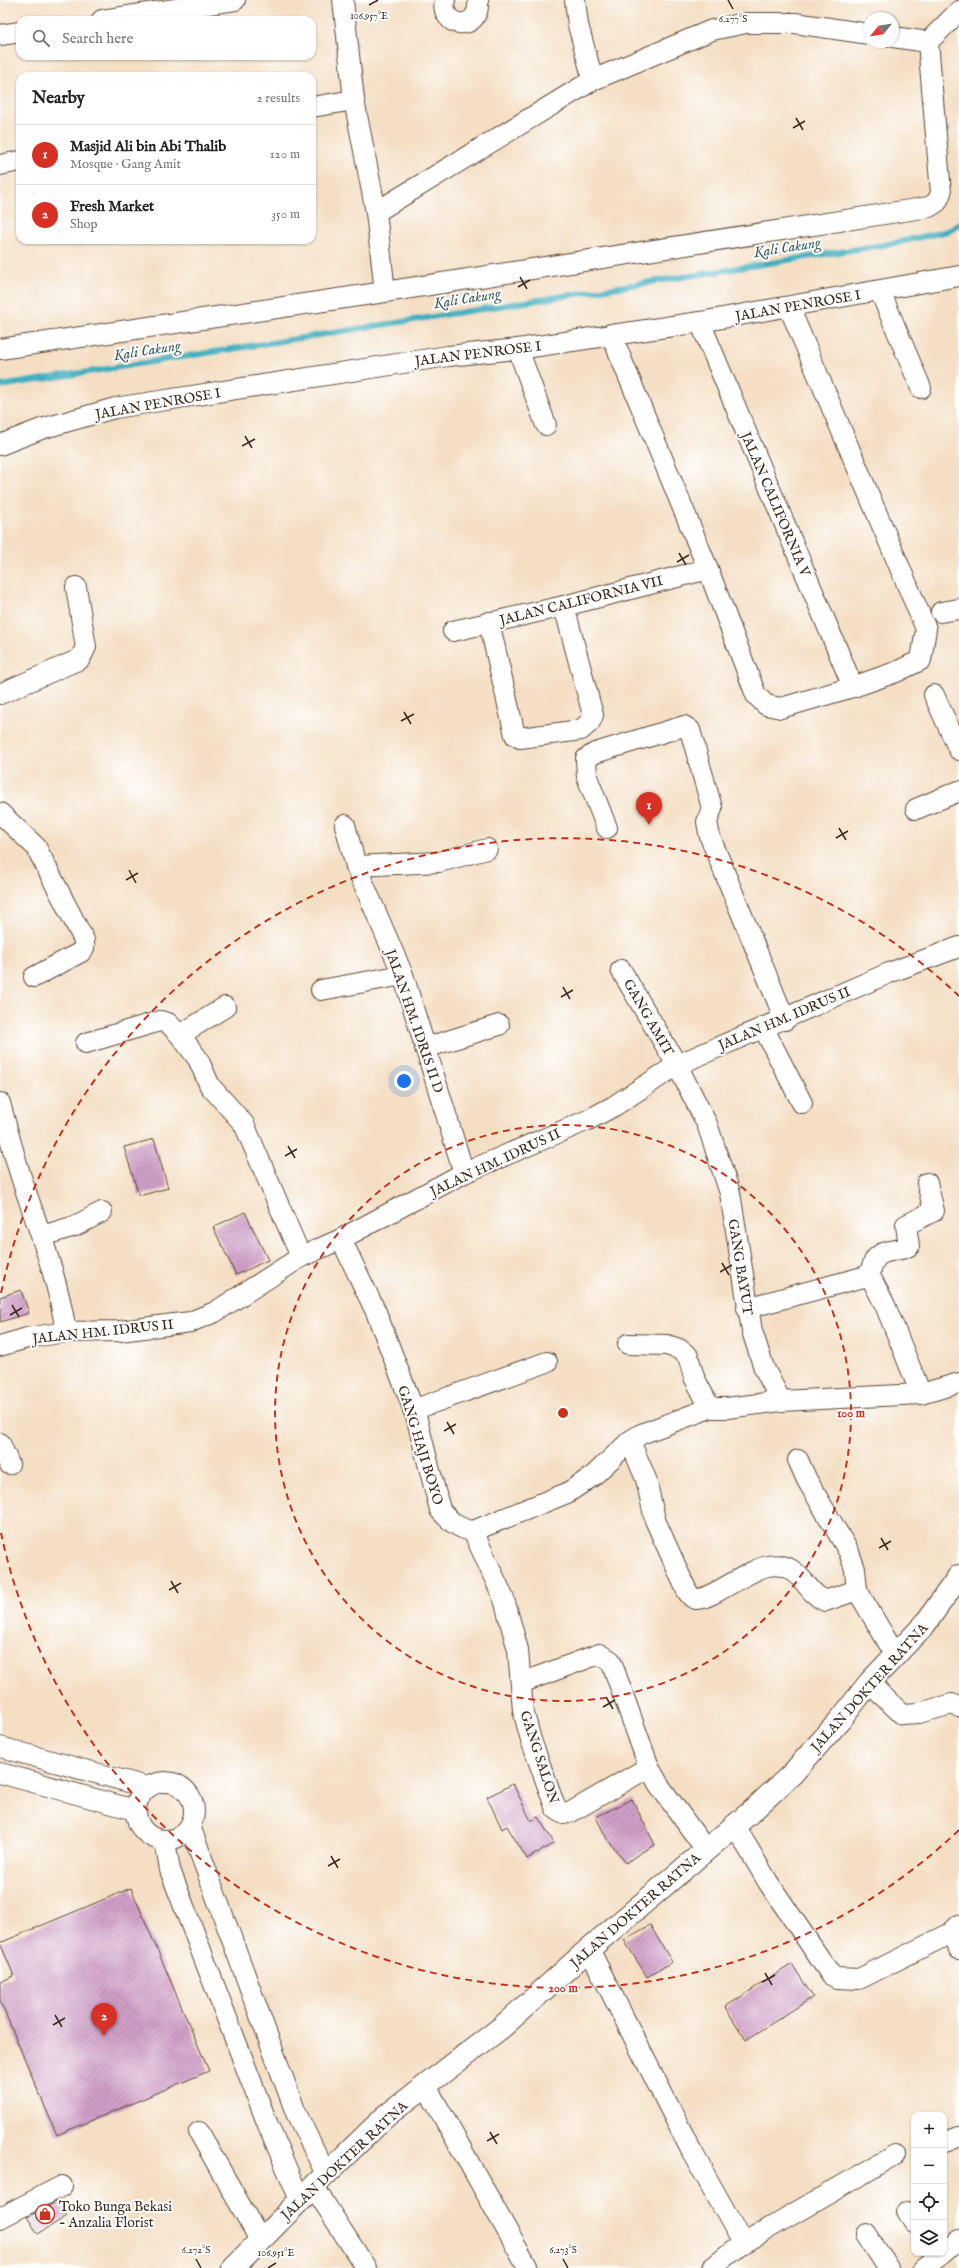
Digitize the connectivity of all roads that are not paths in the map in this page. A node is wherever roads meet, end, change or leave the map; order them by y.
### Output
1 (235, 0) edge
2 (343, 0) edge
3 (444, 0) edge
4 (478, 0) edge
5 (574, 0) edge
6 (959, 11) edge
7 (129, 16) edge
8 (16, 33) edge
9 (863, 33) edge
10 (0, 35) edge
11 (899, 38) edge
12 (928, 42) junction
13 (593, 80) junction
14 (354, 100) junction
15 (316, 106) edge
16 (16, 162) edge
17 (0, 165) edge
18 (376, 212) junction
19 (959, 276) edge
20 (880, 291) junction
21 (385, 292) junction
22 (789, 306) junction
23 (700, 322) junction
24 (611, 334) junction
25 (0, 349) edge
26 (518, 349) junction
27 (921, 388) dead end
28 (546, 425) dead end
29 (0, 445) edge
30 (708, 569) junction
31 (76, 587) dead end
32 (564, 606) junction
33 (489, 622) junction
34 (453, 631) dead end
35 (853, 686) junction
36 (0, 694) edge
37 (934, 695) dead end
38 (959, 750) edge
39 (959, 791) edge
40 (916, 809) dead end
41 (0, 814) edge
42 (344, 825) dead end
43 (607, 828) dead end
44 (487, 849) dead end
45 (356, 866) junction
46 (959, 948) edge
47 (621, 970) dead end
48 (402, 975) junction
49 (34, 977) dead end
50 (321, 990) dead end
51 (225, 1007) dead end
52 (785, 1020) junction
53 (499, 1025) dead end
54 (763, 1027) junction
55 (180, 1035) junction
56 (86, 1043) dead end
57 (425, 1048) junction
58 (677, 1065) junction
59 (0, 1103) edge
60 (802, 1103) dead end
61 (464, 1173) junction
62 (927, 1183) dead end
63 (102, 1212) dead end
64 (42, 1236) junction
65 (341, 1239) junction
66 (301, 1257) junction
67 (869, 1274) junction
68 (747, 1308) junction
69 (66, 1332) junction
70 (628, 1344) dead end
71 (0, 1346) edge
72 (547, 1362) dead end
73 (959, 1383) edge
74 (920, 1394) junction
75 (781, 1401) junction
76 (710, 1408) junction
77 (413, 1410) junction
78 (630, 1441) junction
79 (0, 1443) edge
80 (798, 1460) dead end
81 (9, 1464) dead end
82 (473, 1531) junction
83 (959, 1576) edge
84 (857, 1590) junction
85 (896, 1656) junction
86 (521, 1683) junction
87 (869, 1683) junction
88 (959, 1707) edge
89 (0, 1747) edge
90 (649, 1767) junction
91 (0, 1773) edge
92 (147, 1787) junction
93 (135, 1810) junction
94 (190, 1826) junction
95 (735, 1826) junction
96 (165, 1840) junction
97 (706, 1850) junction
98 (956, 1936) edge
99 (589, 1949) junction
100 (426, 2086) junction
101 (199, 2132) dead end
102 (959, 2136) edge
103 (947, 2141) edge
104 (895, 2155) dead end
105 (62, 2186) dead end
106 (313, 2187) junction
107 (0, 2218) edge
108 (866, 2234) dead end
109 (260, 2240) junction
110 (959, 2240) edge
111 (743, 2242) junction
112 (936, 2257) edge
113 (233, 2268) edge
114 (366, 2268) edge
115 (528, 2268) edge
116 (712, 2268) edge
117 (888, 2268) edge

1 - 7 street
2 - 14 street
3 - 4 street
5 - 13 street
6 - 12 street
8 - 10 street
9 - 13 street
11 - 12 street
12 - 21 street
13 - 18 street
14 - 15 street
14 - 18 street
16 - 17 street
18 - 21 street
19 - 20 street, JALAN PENROSE I
20 - 22 street, JALAN PENROSE I
20 - 27 street
21 - 25 street
22 - 23 street, JALAN PENROSE I
22 - 35 street
23 - 24 street, JALAN PENROSE I
23 - 35 street, JALAN CALIFORNIA V
24 - 26 street, JALAN PENROSE I
24 - 30 street
26 - 28 street
26 - 29 street, JALAN PENROSE I
30 - 32 street, JALAN CALIFORNIA VII
30 - 35 street
31 - 36 street
32 - 33 street, JALAN CALIFORNIA VII
32 - 33 street
33 - 34 street, JALAN CALIFORNIA VII
37 - 38 street
39 - 40 street
41 - 49 street
42 - 45 street, JALAN HM. IDRIS II D
43 - 52 street
44 - 45 street
45 - 48 street, JALAN HM. IDRIS II D
46 - 52 street, JALAN HM. IDRUS II
47 - 58 street, GANG AMIT
48 - 50 street
48 - 57 street, JALAN HM. IDRIS II D
51 - 55 street
52 - 54 street, JALAN HM. IDRUS II
53 - 57 street
54 - 58 street, JALAN HM. IDRUS II
54 - 60 street
55 - 56 street
55 - 66 street
57 - 61 street, JALAN HM. IDRIS II D
58 - 61 street, JALAN HM. IDRUS II
58 - 68 street, GANG BAYUT
59 - 64 street
61 - 65 street, JALAN HM. IDRUS II
62 - 67 street
63 - 64 street
64 - 69 street
65 - 66 street, JALAN HM. IDRUS II
65 - 77 street, GANG HAJI BOYO
66 - 69 street, JALAN HM. IDRUS II
67 - 68 street
67 - 74 street
68 - 75 street, GANG BAYUT
69 - 71 street, JALAN HM. IDRUS II
70 - 76 street
72 - 77 street
73 - 74 street
74 - 75 street
75 - 76 street
76 - 78 street
77 - 82 street, GANG HAJI BOYO
78 - 82 street
78 - 84 street
79 - 81 street
80 - 84 street
82 - 86 street, GANG SALON
83 - 85 street, JALAN DOKTER RATNA
84 - 85 street
85 - 87 street, JALAN DOKTER RATNA
86 - 90 street
86 - 90 street, GANG SALON
87 - 88 street
87 - 95 street, JALAN DOKTER RATNA
89 - 92 street
90 - 97 street
91 - 93 street
92 - 93 street
92 - 94 street
93 - 96 street
94 - 96 street
94 - 106 street
95 - 97 street, JALAN DOKTER RATNA
95 - 98 street
96 - 106 street
97 - 99 street, JALAN DOKTER RATNA
99 - 100 street, JALAN DOKTER RATNA
99 - 111 street
100 - 106 street, JALAN DOKTER RATNA
100 - 115 street
101 - 109 street
102 - 103 street
104 - 111 street
105 - 107 street
106 - 109 street, JALAN DOKTER RATNA
106 - 114 street
108 - 117 street
109 - 113 street, JALAN DOKTER RATNA
110 - 112 street
111 - 116 street

